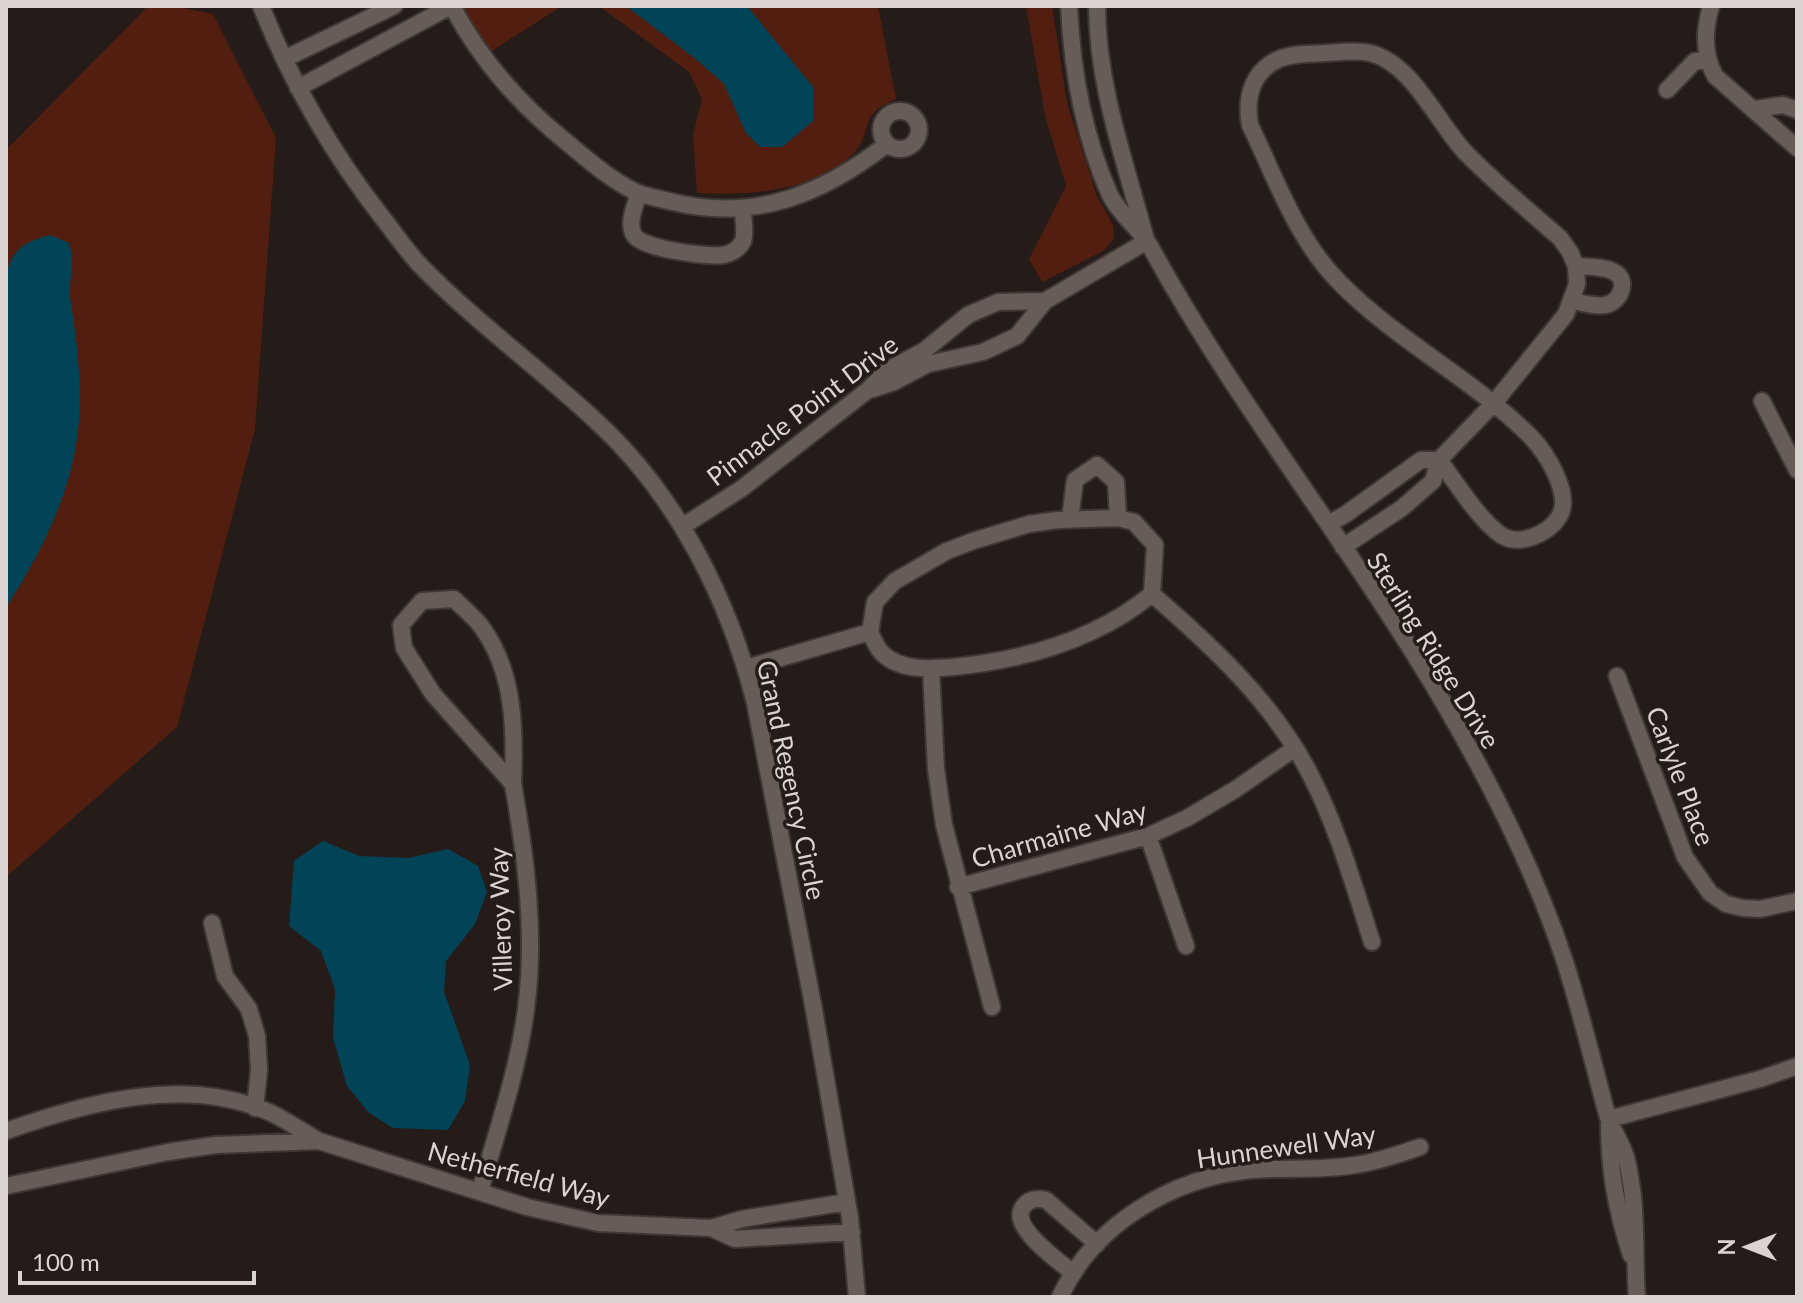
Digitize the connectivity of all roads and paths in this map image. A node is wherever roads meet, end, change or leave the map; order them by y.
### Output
1 (261, 6) edge
2 (394, 6) edge
3 (452, 6) edge
4 (1069, 6) edge
5 (1097, 6) edge
6 (1711, 6) edge
7 (284, 59) junction
8 (1707, 61) junction
9 (298, 88) junction
10 (1667, 90) dead end
11 (1755, 109) junction
12 (1797, 110) edge
13 (887, 144) dead end
14 (1797, 148) edge
15 (639, 193) junction
16 (743, 209) junction
17 (1147, 241) junction
18 (1576, 266) junction
19 (1045, 301) junction
20 (1573, 301) junction
21 (949, 332) junction
22 (962, 355) junction
23 (868, 390) junction
24 (1762, 401) dead end
25 (1494, 403) junction
26 (1439, 460) junction
27 (1797, 470) edge
28 (1118, 518) junction
29 (1070, 519) junction
30 (1328, 524) junction
31 (683, 526) junction
32 (1343, 547) junction
33 (1152, 594) junction
34 (870, 632) junction
35 (746, 668) junction
36 (931, 669) junction
37 (1617, 676) dead end
38 (1295, 748) junction
39 (513, 784) junction
40 (1148, 836) junction
41 (958, 887) junction
42 (1797, 901) edge
43 (212, 923) dead end
44 (1372, 942) dead end
45 (1186, 946) dead end
46 (992, 1007) dead end
47 (1797, 1066) edge
48 (255, 1108) junction
49 (1609, 1119) junction
50 (6, 1131) edge
51 (319, 1141) junction
52 (1420, 1147) dead end
53 (6, 1186) edge
54 (480, 1191) junction
55 (847, 1202) junction
56 (711, 1228) junction
57 (852, 1232) junction
58 (1097, 1244) junction
59 (1073, 1273) junction
60 (857, 1297) edge
61 (1060, 1297) edge
62 (1637, 1297) edge

1 - 7 street, Grand Regency Circle
2 - 7 street
3 - 9 street
3 - 15 street
4 - 17 street, Sterling Ridge Drive
5 - 17 street, Sterling Ridge Drive
6 - 8 street
7 - 9 street, Grand Regency Circle
8 - 10 street
8 - 11 street
9 - 31 street, Grand Regency Circle
11 - 12 street
11 - 14 street
13 - 16 street
15 - 16 street
15 - 16 street
17 - 19 street, Pinnacle Point Drive
17 - 30 street, Sterling Ridge Drive
18 - 20 street
18 - 20 street
18 - 25 street
19 - 21 street, Pinnacle Point Drive
19 - 22 street, Pinnacle Point Drive
20 - 25 street
21 - 22 street
21 - 23 street, Pinnacle Point Drive
22 - 23 street, Pinnacle Point Drive
23 - 31 street, Pinnacle Point Drive
24 - 27 street
25 - 26 street
25 - 26 street
26 - 30 street
26 - 32 street
28 - 29 street
28 - 29 street
28 - 33 street
29 - 34 street
30 - 32 street, Sterling Ridge Drive
31 - 35 street, Grand Regency Circle
32 - 49 street, Sterling Ridge Drive
33 - 36 street
33 - 38 street
34 - 35 street
34 - 36 street
35 - 55 street, Grand Regency Circle
36 - 41 street
37 - 42 street, Carlyle Place
38 - 40 street, Charmaine Way
38 - 44 street
39 - 39 street, Villeroy Way
39 - 54 street, Villeroy Way
40 - 41 street, Charmaine Way
40 - 45 street
41 - 46 street
43 - 48 street
47 - 49 street
48 - 50 street, Netherfield Way
48 - 51 street, Netherfield Way
49 - 62 street, Sterling Ridge Drive
51 - 53 street, Netherfield Way
51 - 54 street, Netherfield Way
52 - 58 street, Hunnewell Way
54 - 56 street, Netherfield Way
55 - 56 street, Netherfield Way
55 - 57 street, Grand Regency Circle
56 - 57 street, Netherfield Way
57 - 60 street, Grand Regency Circle
58 - 59 street, Hunnewell Way
58 - 59 street
59 - 61 street, Hunnewell Way

